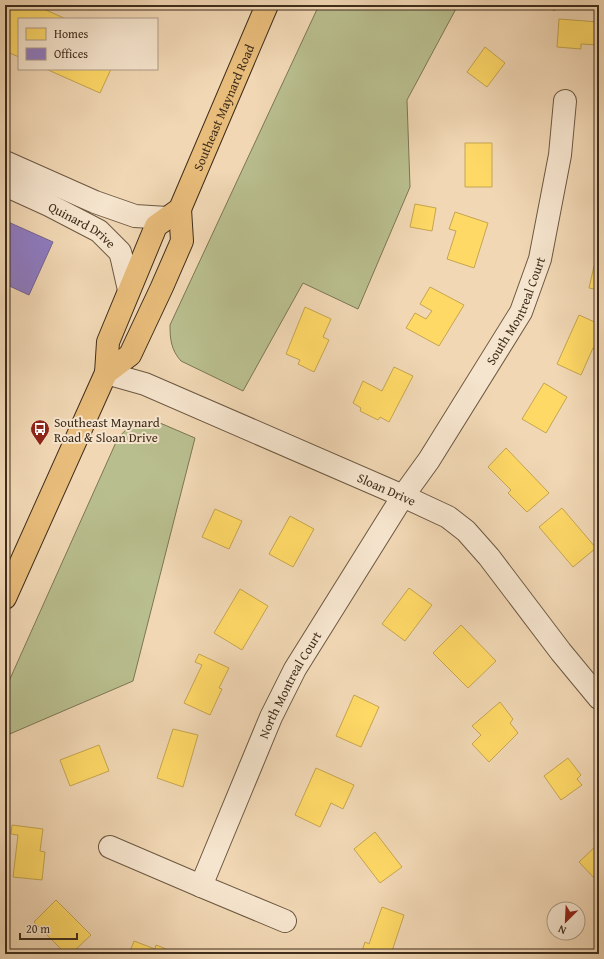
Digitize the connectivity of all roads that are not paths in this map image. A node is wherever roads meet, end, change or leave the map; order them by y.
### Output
1 (267, 5) edge
2 (565, 101) dead end
3 (5, 162) edge
4 (5, 185) edge
5 (173, 213) junction
6 (129, 290) junction
7 (106, 373) junction
8 (403, 496) junction
9 (5, 598) edge
10 (599, 698) edge
11 (110, 847) dead end
12 (201, 886) junction
13 (285, 921) dead end

1 - 5 main road, Southeast Maynard Road
2 - 8 street, South Montreal Court
3 - 5 street, Quinard Drive
4 - 6 street, Quinard Drive
5 - 6 main road, Southeast Maynard Road
5 - 7 main road, Southeast Maynard Road
6 - 7 main road, Southeast Maynard Road
7 - 8 street, Sloan Drive
7 - 9 main road, Southeast Maynard Road
8 - 10 street, Sloan Drive
8 - 12 street, North Montreal Court
11 - 12 street
12 - 13 street

